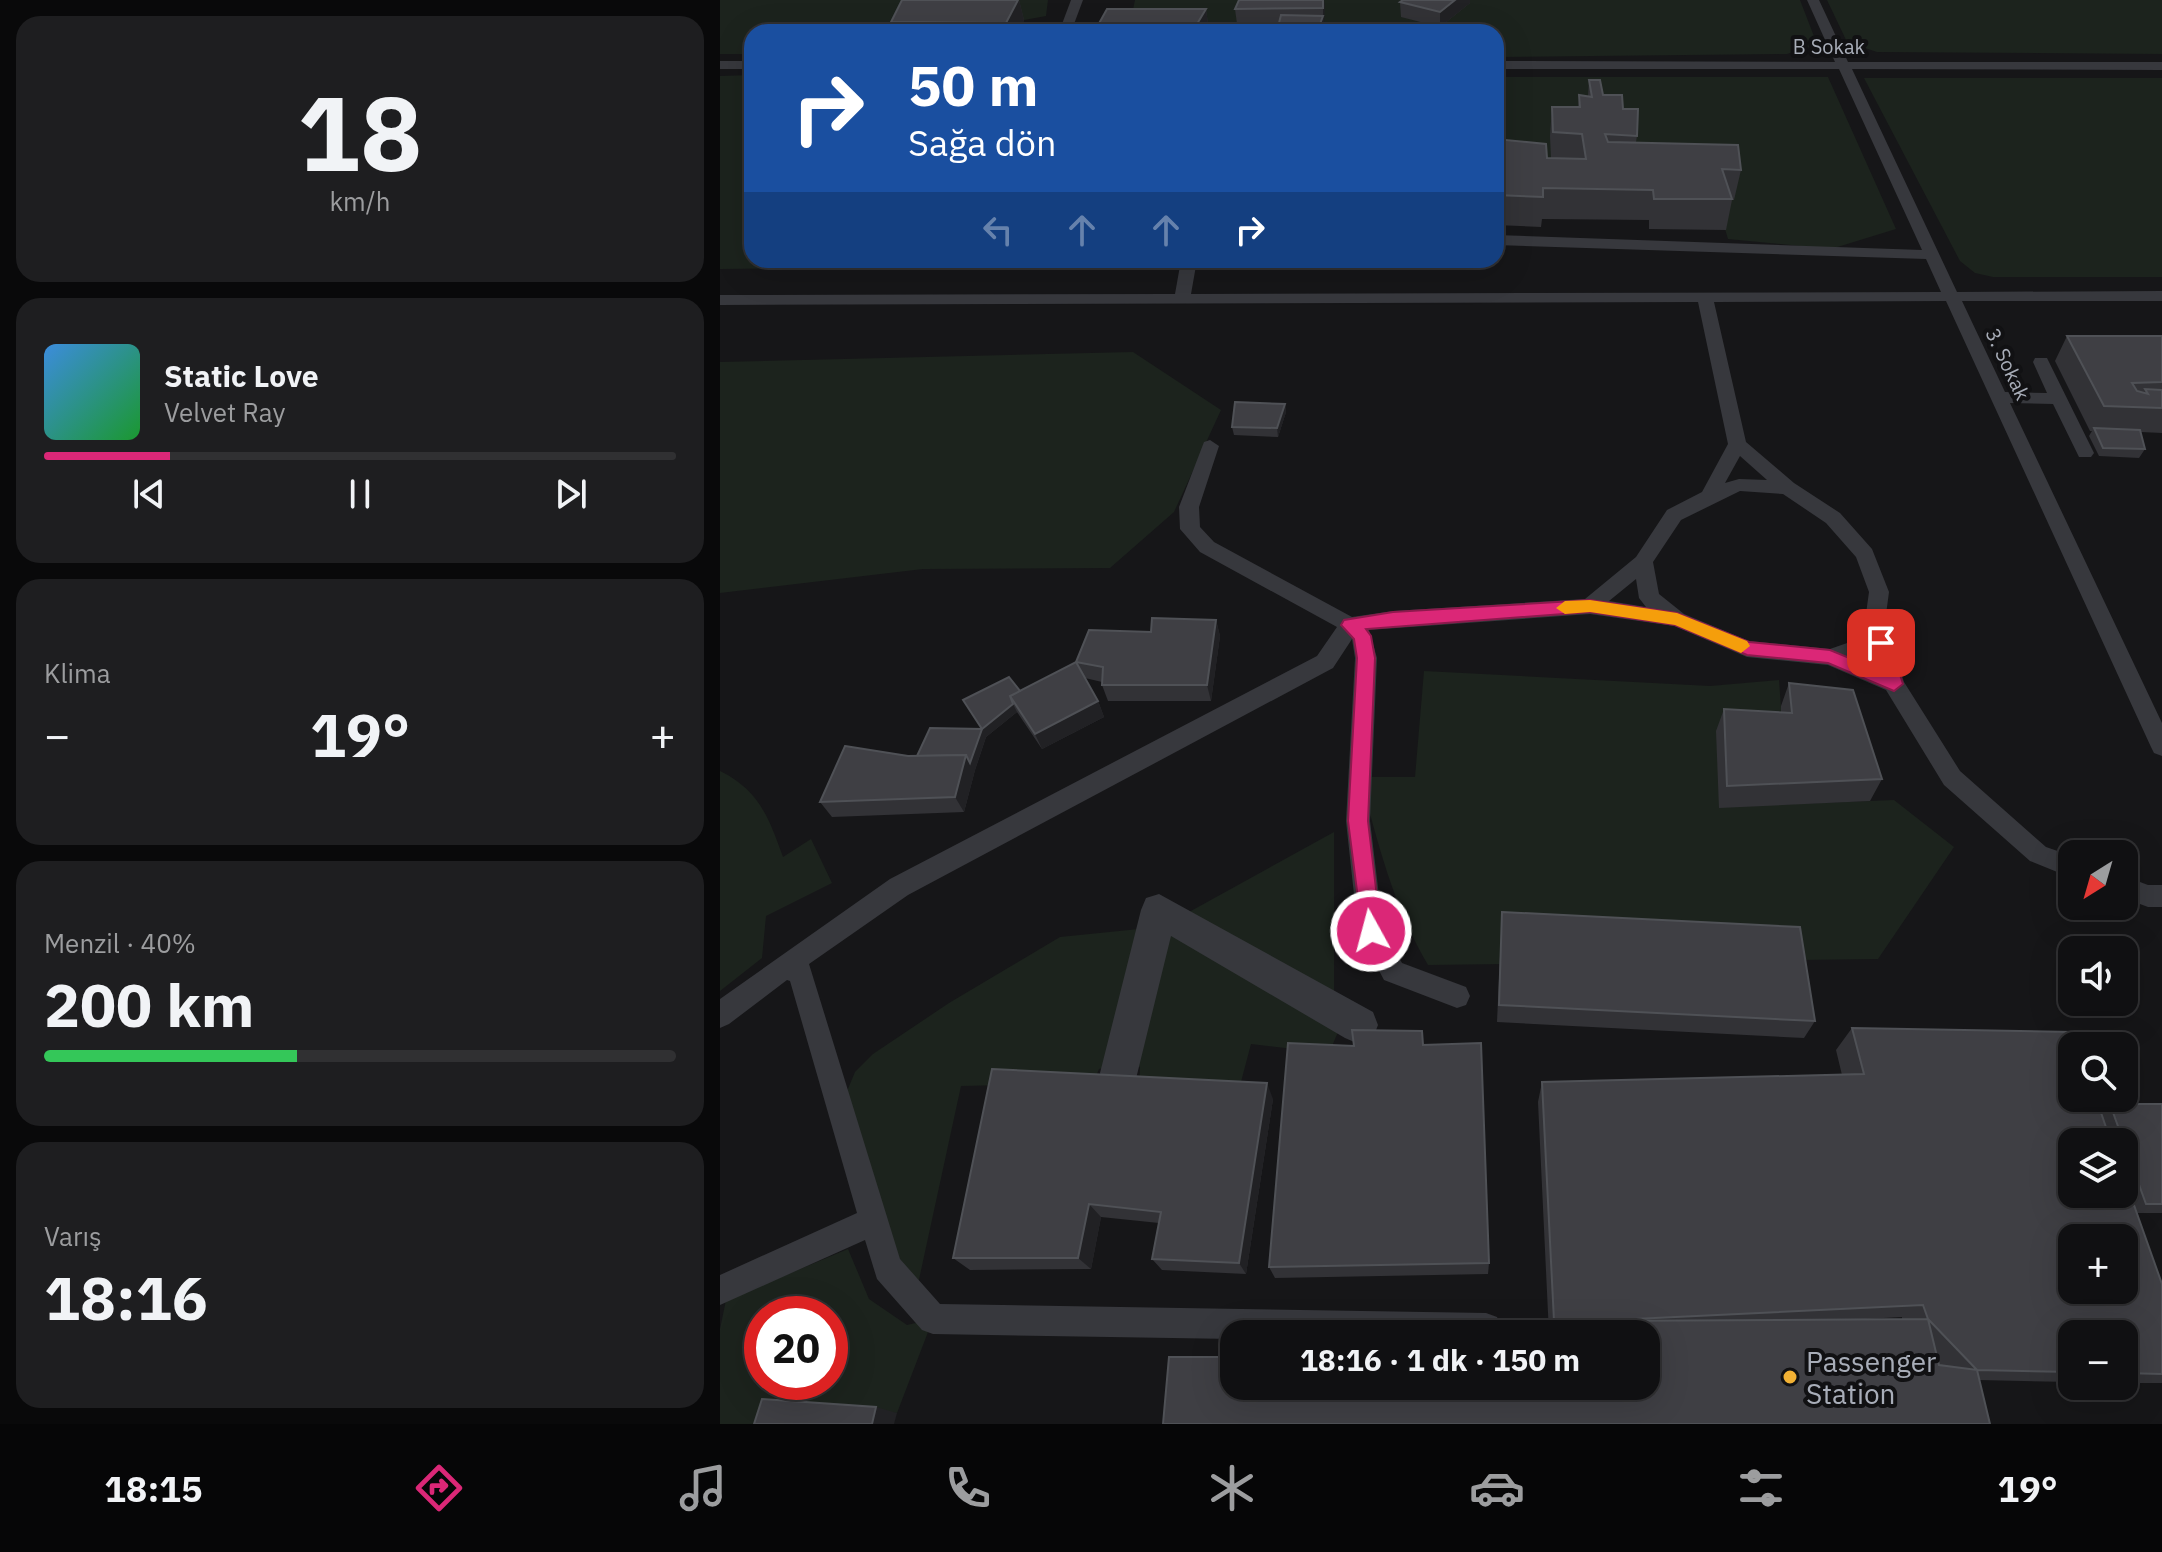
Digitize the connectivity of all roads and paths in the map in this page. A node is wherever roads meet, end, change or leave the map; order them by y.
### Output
1 (1077, 0) edge
2 (1813, 0) edge
3 (1068, 24) edge
4 (720, 65) edge
5 (744, 65) edge
6 (1504, 65) edge
7 (1844, 66) junction
8 (2162, 66) edge
9 (1504, 240) edge
10 (1932, 255) junction
11 (1188, 268) edge
12 (1952, 296) junction
13 (2162, 296) edge
14 (1705, 297) junction
15 (1182, 298) junction
16 (720, 300) edge
17 (2041, 362) dead end
18 (1999, 397) junction
19 (2058, 399) junction
20 (1737, 444) junction
21 (1210, 446) dead end
22 (2085, 453) dead end
23 (1787, 488) junction
24 (1709, 496) junction
25 (1643, 562) junction
26 (1590, 606) junction
27 (1677, 619) junction
28 (1875, 622) junction
29 (1350, 625) junction
30 (1830, 657) junction
31 (1894, 684) junction
32 (2162, 747) edge
33 (2058, 862) edge
34 (2138, 892) edge
35 (2162, 896) edge
36 (785, 966) junction
37 (1457, 996) dead end
38 (720, 1015) edge
39 (1359, 1025) dead end
40 (1120, 1073) edge
41 (874, 1221) junction
42 (720, 1290) edge
43 (1220, 1324) edge

1 - 3 lane
2 - 7 lane, 3. Sokak
4 - 5 lane
6 - 7 lane, B Sokak
7 - 8 lane, B Sokak
7 - 10 lane, 3. Sokak
9 - 10 lane
10 - 12 lane, 3. Sokak
11 - 15 lane
12 - 13 lane
12 - 14 lane
12 - 18 lane, 3. Sokak
14 - 15 lane
14 - 20 lane
15 - 16 lane
17 - 19 lane
18 - 19 lane
18 - 32 lane, 3. Sokak
19 - 22 lane
20 - 23 lane
20 - 24 lane
21 - 29 lane
23 - 24 lane
23 - 28 lane
24 - 25 lane
25 - 26 lane
25 - 27 lane
26 - 27 lane
26 - 29 lane
27 - 30 lane
28 - 30 lane
28 - 31 lane
29 - 36 lane
29 - 37 lane
30 - 31 lane
31 - 33 lane
34 - 35 lane
36 - 38 lane
36 - 41 lane
39 - 40 street
41 - 42 lane
41 - 43 lane

